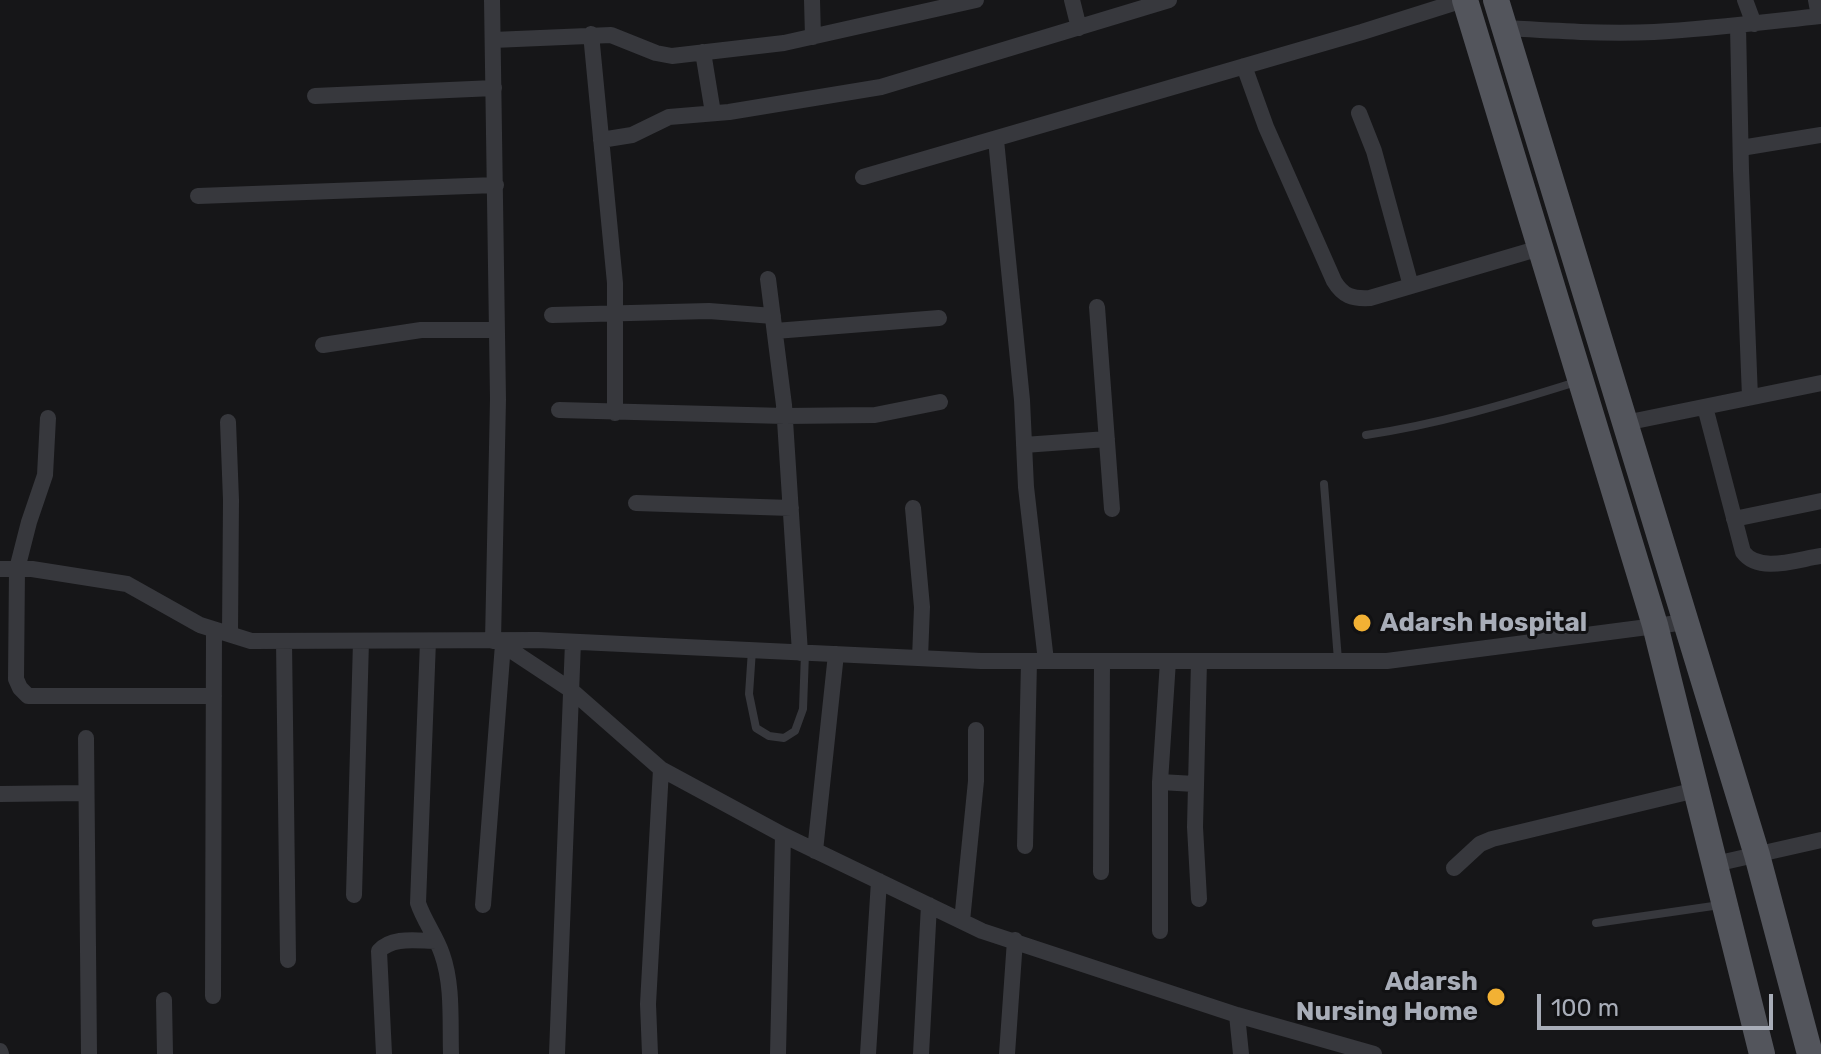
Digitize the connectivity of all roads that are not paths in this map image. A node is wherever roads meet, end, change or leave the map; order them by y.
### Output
1 (492, 0) edge
2 (812, 0) edge
3 (976, 0) edge
4 (1072, 0) edge
5 (1169, 0) edge
6 (1464, 0) edge
7 (1496, 0) edge
8 (1745, 0) edge
9 (1819, 10) edge
10 (1746, 25) junction
11 (1079, 28) junction
12 (1505, 28) junction
13 (591, 34) junction
14 (813, 37) junction
15 (493, 40) junction
16 (703, 52) junction
17 (1244, 66) junction
18 (494, 88) junction
19 (315, 96) dead end
20 (713, 113) junction
21 (1359, 113) dead end
22 (1821, 135) edge
23 (601, 140) junction
24 (996, 140) junction
25 (1741, 148) junction
26 (863, 177) dead end
27 (496, 185) junction
28 (198, 196) dead end
29 (1540, 248) junction
30 (768, 279) dead end
31 (1411, 286) junction
32 (1097, 307) dead end
33 (615, 314) junction
34 (552, 315) dead end
35 (939, 318) dead end
36 (774, 324) junction
37 (497, 330) junction
38 (323, 345) dead end
39 (1580, 381) junction
40 (1821, 383) edge
41 (1750, 397) junction
42 (940, 402) dead end
43 (1705, 407) junction
44 (559, 410) dead end
45 (615, 413) junction
46 (785, 416) junction
47 (48, 418) dead end
48 (228, 422) dead end
49 (1625, 423) junction
50 (1366, 435) dead end
51 (1107, 439) junction
52 (1024, 445) junction
53 (1324, 484) dead end
54 (1821, 501) edge
55 (636, 503) dead end
56 (791, 508) junction
57 (913, 508) dead end
58 (1112, 509) dead end
59 (1734, 519) junction
60 (1821, 556) edge
61 (0, 569) edge
62 (17, 569) junction
63 (1686, 622) junction
64 (1655, 625) junction
65 (222, 632) junction
66 (284, 641) junction
67 (361, 641) junction
68 (428, 641) junction
69 (498, 642) junction
70 (573, 642) junction
71 (752, 650) junction
72 (802, 653) junction
73 (836, 654) junction
74 (920, 658) junction
75 (1038, 661) junction
76 (1102, 661) junction
77 (1168, 661) junction
78 (1199, 661) junction
79 (1338, 661) junction
80 (571, 690) junction
81 (214, 696) junction
82 (976, 730) dead end
83 (86, 738) dead end
84 (661, 769) junction
85 (1160, 782) junction
86 (1195, 784) junction
87 (1696, 790) junction
88 (86, 793) junction
89 (0, 794) edge
90 (783, 835) junction
91 (1821, 840) edge
92 (1025, 846) dead end
93 (815, 851) junction
94 (1757, 855) junction
95 (1715, 864) junction
96 (1454, 868) dead end
97 (1101, 872) dead end
98 (879, 881) junction
99 (354, 895) dead end
100 (1199, 899) dead end
101 (1725, 904) junction
102 (483, 905) dead end
103 (929, 905) junction
104 (962, 921) junction
105 (1596, 923) dead end
106 (1160, 931) dead end
107 (1015, 940) junction
108 (436, 941) junction
109 (288, 960) dead end
110 (213, 996) dead end
111 (164, 1000) dead end
112 (1237, 1015) junction
113 (89, 1054) edge
114 (165, 1054) edge
115 (384, 1054) edge
116 (451, 1054) edge
117 (557, 1054) edge
118 (650, 1054) edge
119 (778, 1054) edge
120 (868, 1054) edge
121 (921, 1054) edge
122 (1007, 1054) edge
123 (1241, 1054) edge
124 (1374, 1054) edge
125 (1762, 1054) edge
126 (1810, 1054) edge

1 - 15 street
2 - 14 street
3 - 14 street
4 - 11 street
5 - 11 street
6 - 17 street
6 - 29 main road
7 - 12 main road
8 - 10 street
9 - 10 street
10 - 12 street
10 - 25 street
11 - 20 street
12 - 49 main road
13 - 15 street
13 - 16 street
13 - 23 street
14 - 16 street
15 - 18 street
16 - 20 street
17 - 24 street
17 - 31 street
18 - 19 street
18 - 27 street
20 - 23 street
21 - 31 street
22 - 25 street
23 - 33 street
24 - 26 street
24 - 52 street
25 - 41 street
27 - 28 street
27 - 37 street
29 - 31 street
29 - 39 main road
30 - 36 street
32 - 51 street
33 - 34 street
33 - 36 street
33 - 45 street
35 - 36 street
36 - 46 street
37 - 38 street
37 - 69 street
39 - 50 lane
39 - 64 main road
40 - 41 street
41 - 43 street
42 - 46 street
43 - 49 street
43 - 59 street
44 - 45 street
45 - 46 street
46 - 56 street
47 - 62 street
48 - 65 street
49 - 63 main road
51 - 52 street
51 - 58 street
52 - 75 street
53 - 79 lane
54 - 59 street
55 - 56 street
56 - 72 street
57 - 74 street
59 - 60 street
61 - 62 street
62 - 65 street
62 - 81 street
63 - 64 street
63 - 94 main road
64 - 79 street
64 - 87 main road
65 - 66 street
65 - 81 street
66 - 67 street
66 - 109 street
67 - 68 street
67 - 99 street
68 - 69 street
68 - 108 street
69 - 70 street
69 - 80 street
69 - 102 street
70 - 71 street
70 - 80 street
71 - 72 street
71 - 72 lane
72 - 73 street
73 - 74 street
73 - 93 street
74 - 75 street
75 - 76 street
75 - 92 street
76 - 77 street
76 - 97 street
77 - 78 street
77 - 85 street
78 - 79 street
78 - 86 street
80 - 84 street
80 - 117 street
81 - 110 street
82 - 104 street
83 - 88 street
84 - 90 street
84 - 118 street
85 - 86 street
85 - 106 street
86 - 100 street
87 - 95 main road
87 - 96 street
88 - 89 street
88 - 113 street
90 - 93 street
90 - 119 street
91 - 94 street
93 - 98 street
94 - 95 street
94 - 126 main road
95 - 101 main road
98 - 103 street
98 - 120 street
101 - 105 lane
101 - 125 main road
103 - 104 street
103 - 121 street
104 - 107 street
107 - 112 street
107 - 122 street
108 - 115 street
108 - 116 street
111 - 114 street
112 - 123 street
112 - 124 street

